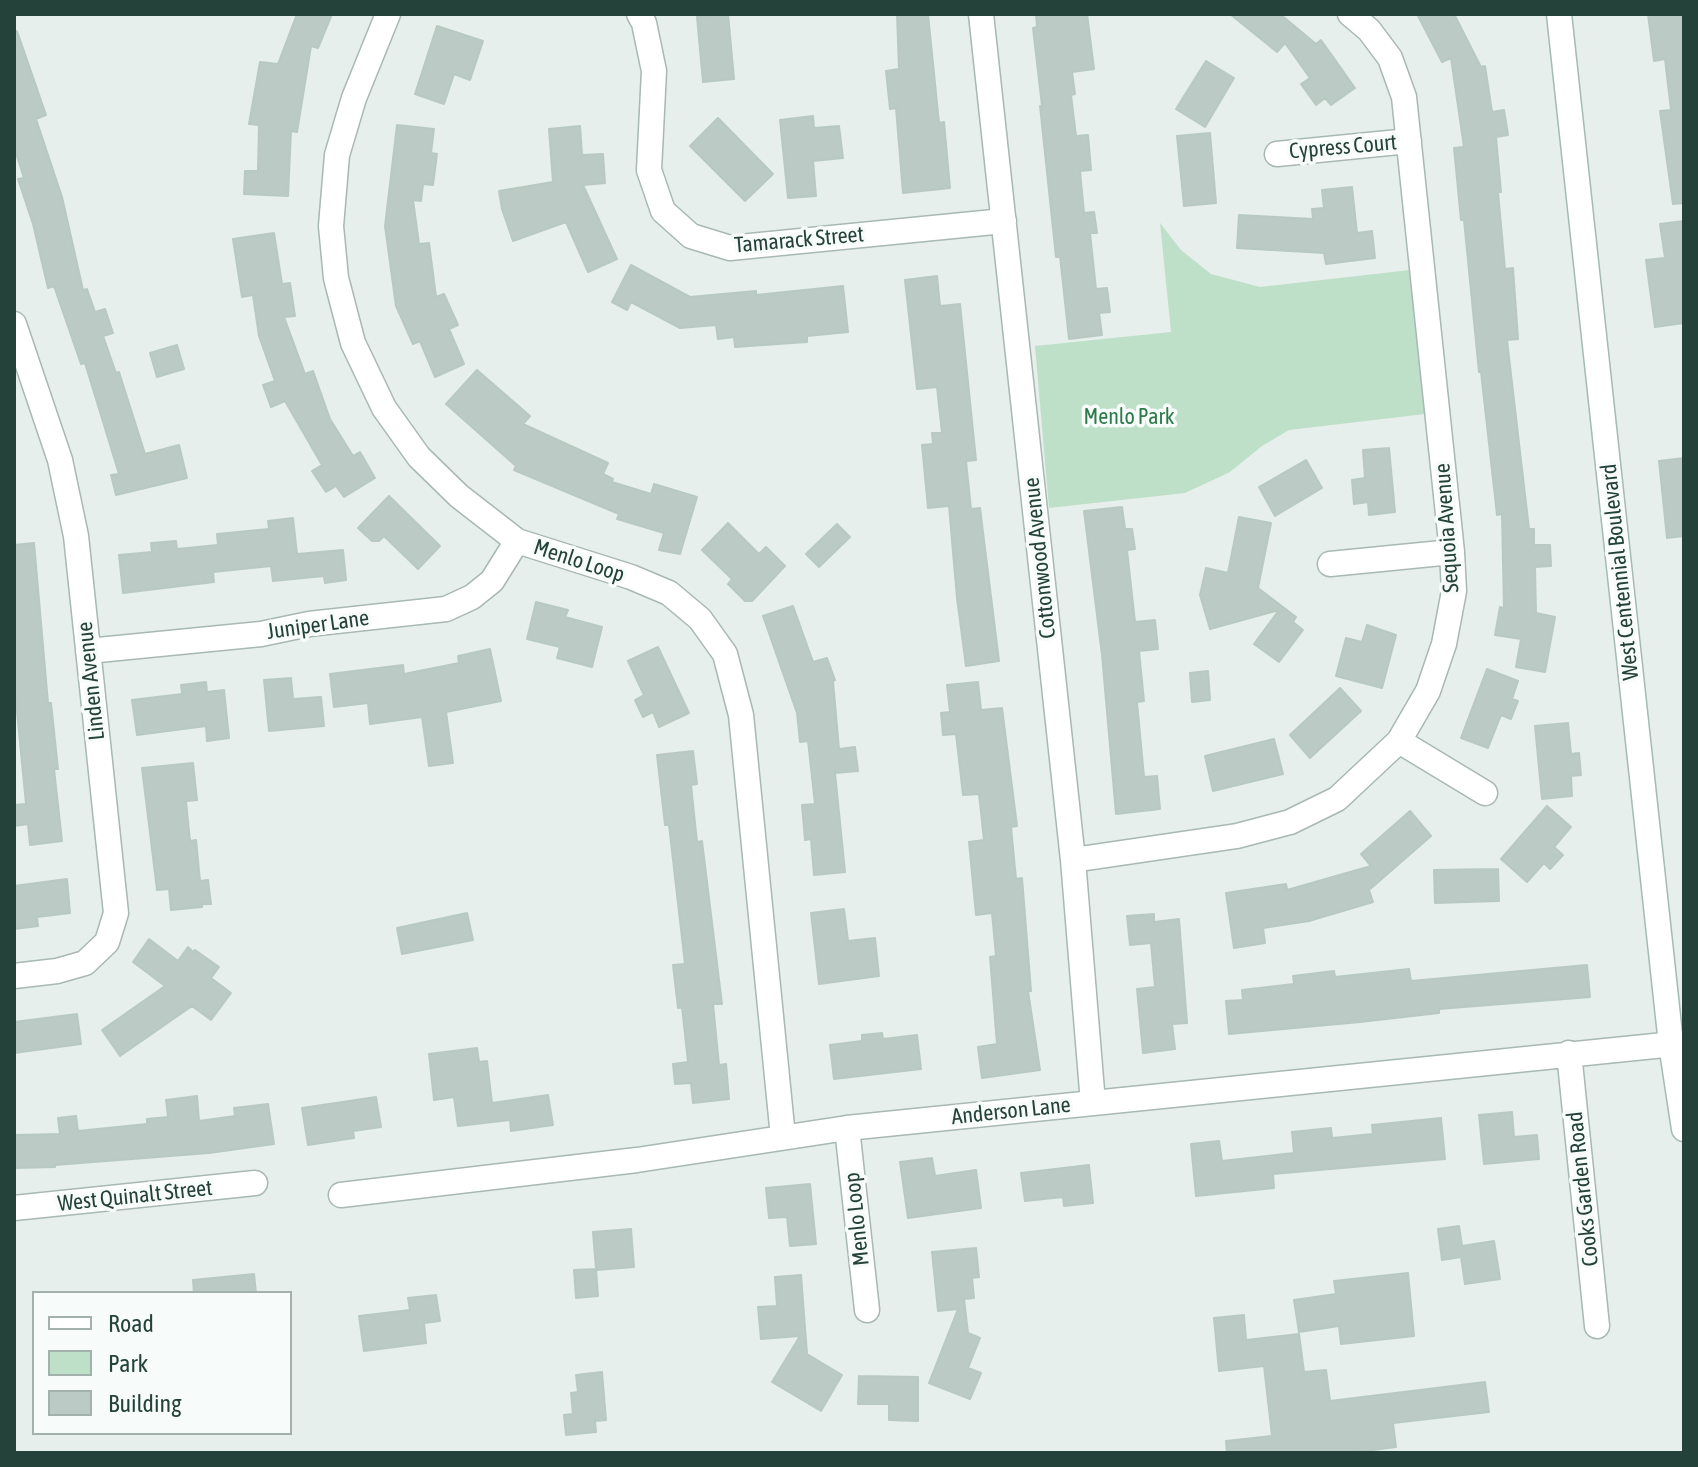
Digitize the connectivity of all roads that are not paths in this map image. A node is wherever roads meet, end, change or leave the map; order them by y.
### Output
1 (388, 14) edge
2 (639, 14) edge
3 (981, 14) edge
4 (1350, 14) edge
5 (1559, 14) edge
6 (1409, 141) junction
7 (1277, 154) dead end
8 (1004, 221) junction
9 (14, 324) edge
10 (517, 541) junction
11 (1452, 552) junction
12 (1330, 564) dead end
13 (88, 651) junction
14 (1399, 741) junction
15 (1485, 793) dead end
16 (1073, 860) junction
17 (14, 976) edge
18 (1678, 1043) edge
19 (1569, 1053) junction
20 (1093, 1103) junction
21 (847, 1128) junction
22 (1684, 1129) edge
23 (783, 1137) junction
24 (255, 1183) dead end
25 (341, 1195) dead end
26 (14, 1208) edge
27 (867, 1310) dead end
28 (1597, 1326) dead end

1 - 10 street, Menlo Loop
2 - 8 street, Tamarack Street
3 - 8 street, Cottonwood Avenue
4 - 6 street, Sequoia Avenue
5 - 18 street, West Centennial Boulevard
6 - 7 street, Cypress Court
6 - 11 street, Sequoia Avenue
8 - 16 street, Cottonwood Avenue
9 - 13 street, Linden Avenue
10 - 13 street, Juniper Lane
10 - 23 street, Menlo Loop
11 - 12 street
11 - 14 street, Sequoia Avenue
13 - 17 street, Linden Avenue
14 - 15 street
14 - 16 street, Sequoia Avenue
16 - 20 street, Cottonwood Avenue
18 - 19 street, Anderson Lane
18 - 22 street, West Centennial Boulevard
19 - 20 street, Anderson Lane
19 - 28 street, Cooks Garden Road
20 - 21 street, Anderson Lane
21 - 23 street, Anderson Lane
21 - 27 street, Menlo Loop
23 - 25 street, Anderson Lane
24 - 26 street, West Quinalt Street

